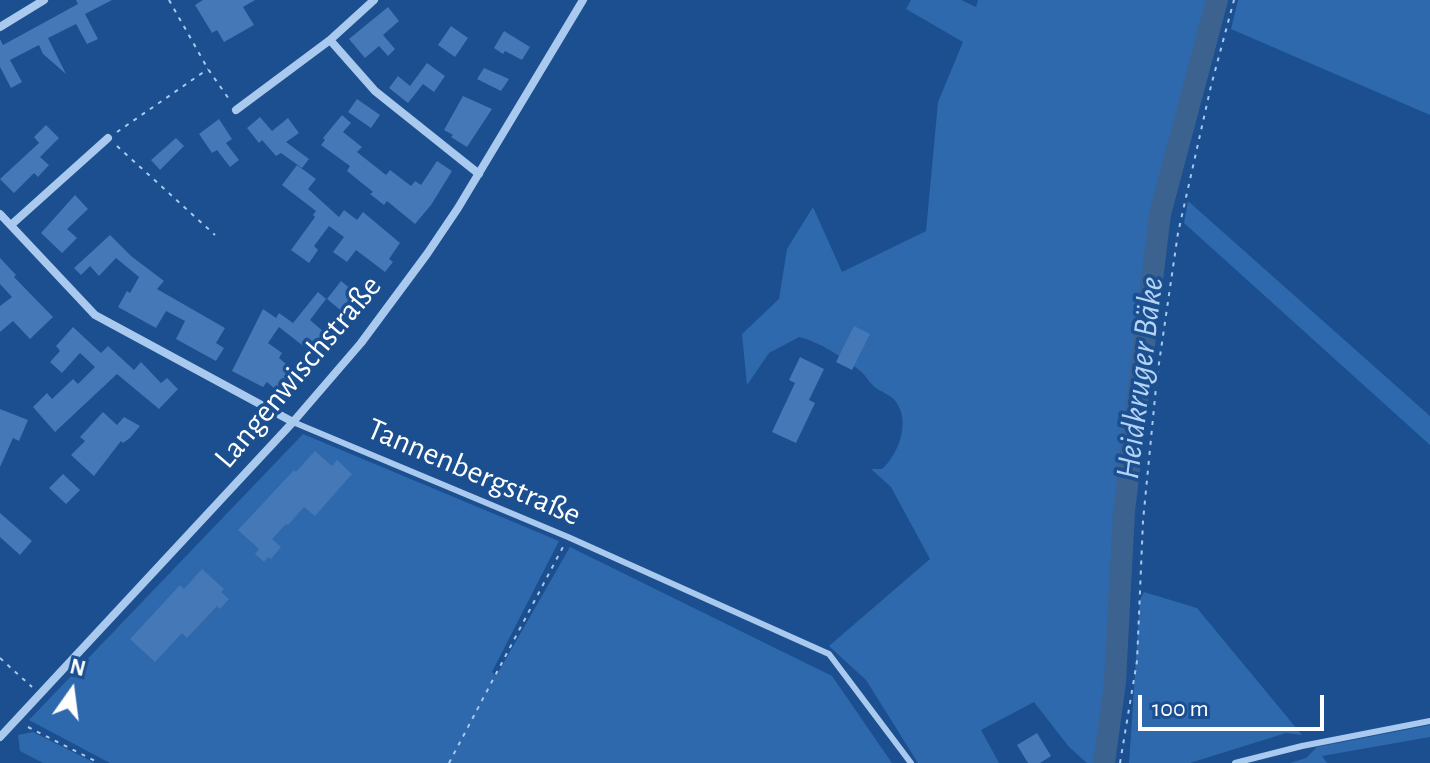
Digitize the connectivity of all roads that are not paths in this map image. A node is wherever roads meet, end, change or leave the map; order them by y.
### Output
1 (44, 0) edge
2 (374, 0) edge
3 (583, 0) edge
4 (0, 27) edge
5 (330, 40) junction
6 (236, 110) road end
7 (108, 138) road end
8 (479, 174) junction
9 (0, 214) edge
10 (11, 225) junction
11 (293, 422) junction
12 (1430, 721) edge
13 (0, 737) edge
14 (911, 763) edge
15 (1235, 763) edge

1 - 4 street
2 - 5 street
3 - 8 street, Langenwischstraße
5 - 6 street
5 - 8 street
7 - 10 street
8 - 11 street, Langenwischstraße
9 - 10 street, Tannenbergstraße
10 - 11 street, Tannenbergstraße
11 - 13 street, Langenwischstraße
11 - 14 lane, Tannenbergstraße
12 - 15 lane

